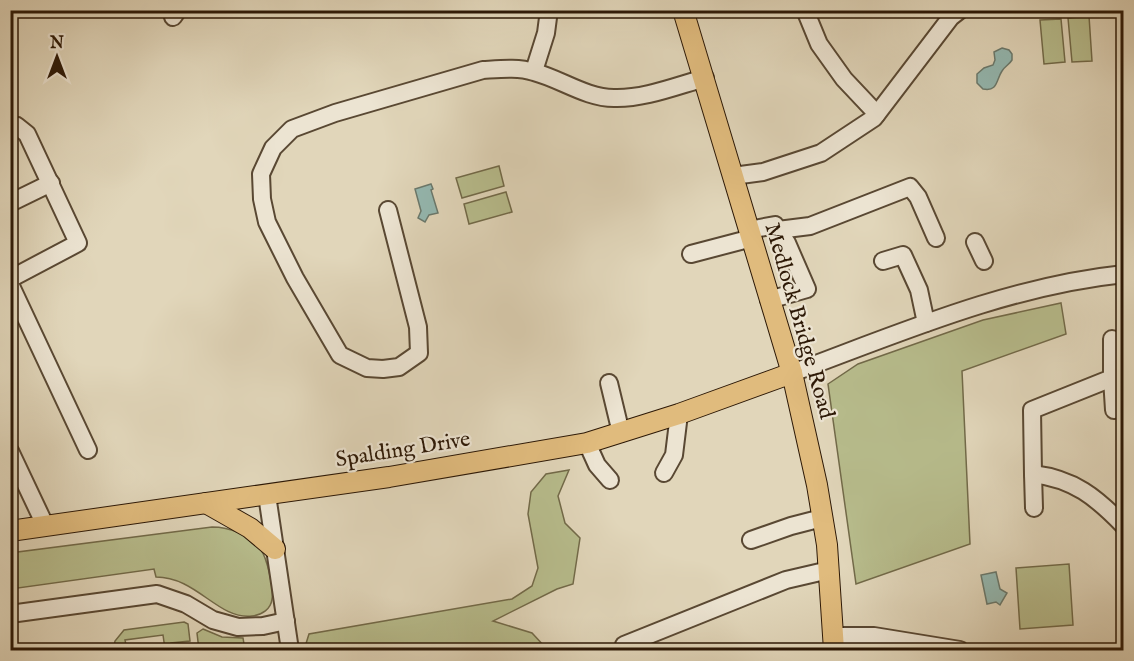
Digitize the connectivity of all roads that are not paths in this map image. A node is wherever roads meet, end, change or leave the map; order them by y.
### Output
1 (549, 10) edge
2 (683, 10) edge
3 (805, 10) edge
4 (960, 10) edge
5 (534, 71) junction
6 (705, 78) junction
7 (877, 114) junction
8 (10, 129) edge
9 (733, 176) junction
10 (51, 183) junction
11 (10, 202) edge
12 (387, 210) dead end
13 (778, 230) junction
14 (750, 234) junction
15 (936, 238) dead end
16 (975, 242) dead end
17 (691, 254) dead end
18 (884, 261) dead end
19 (984, 261) dead end
20 (1124, 274) edge
21 (10, 279) edge
22 (10, 284) edge
23 (769, 300) junction
24 (926, 323) junction
25 (1112, 339) dead end
26 (792, 373) junction
27 (1112, 378) junction
28 (609, 383) dead end
29 (1114, 410) dead end
30 (679, 414) junction
31 (621, 433) junction
32 (586, 443) junction
33 (88, 450) dead end
34 (10, 451) edge
35 (664, 473) dead end
36 (1034, 474) junction
37 (610, 480) dead end
38 (267, 495) junction
39 (206, 503) junction
40 (1034, 508) dead end
41 (822, 518) junction
42 (45, 525) junction
43 (1124, 526) edge
44 (10, 531) edge
45 (751, 540) dead end
46 (275, 549) junction
47 (829, 570) junction
48 (10, 614) edge
49 (286, 621) junction
50 (833, 643) edge
51 (624, 645) dead end
52 (290, 651) edge
53 (960, 651) edge

1 - 5 street
2 - 6 main road, Medlock Bridge Road
3 - 7 street
4 - 7 street
5 - 6 street
5 - 12 street
6 - 9 main road, Medlock Bridge Road
7 - 9 street
8 - 10 street
9 - 14 main road, Medlock Bridge Road
10 - 11 street
10 - 21 street
13 - 14 street
13 - 15 street
13 - 23 street
14 - 17 street
14 - 23 main road, Medlock Bridge Road
16 - 19 street
18 - 24 street
20 - 24 street
22 - 33 street
23 - 26 main road, Medlock Bridge Road
24 - 26 street
25 - 27 street
26 - 30 main road, Spalding Drive
26 - 41 main road, Medlock Bridge Road
27 - 29 street
27 - 36 street
28 - 31 street
30 - 31 main road, Spalding Drive
30 - 35 street
31 - 32 main road, Spalding Drive
32 - 37 street
32 - 38 main road, Spalding Drive
34 - 42 street
36 - 40 street
36 - 43 street
38 - 39 main road, Spalding Drive
38 - 46 street
39 - 42 main road, Spalding Drive
39 - 46 main road
41 - 45 street
41 - 47 main road, Medlock Bridge Road
42 - 44 main road, Spalding Drive
46 - 49 street
47 - 50 main road, Medlock Bridge Road
47 - 51 street
48 - 49 street
49 - 52 street
50 - 53 street

